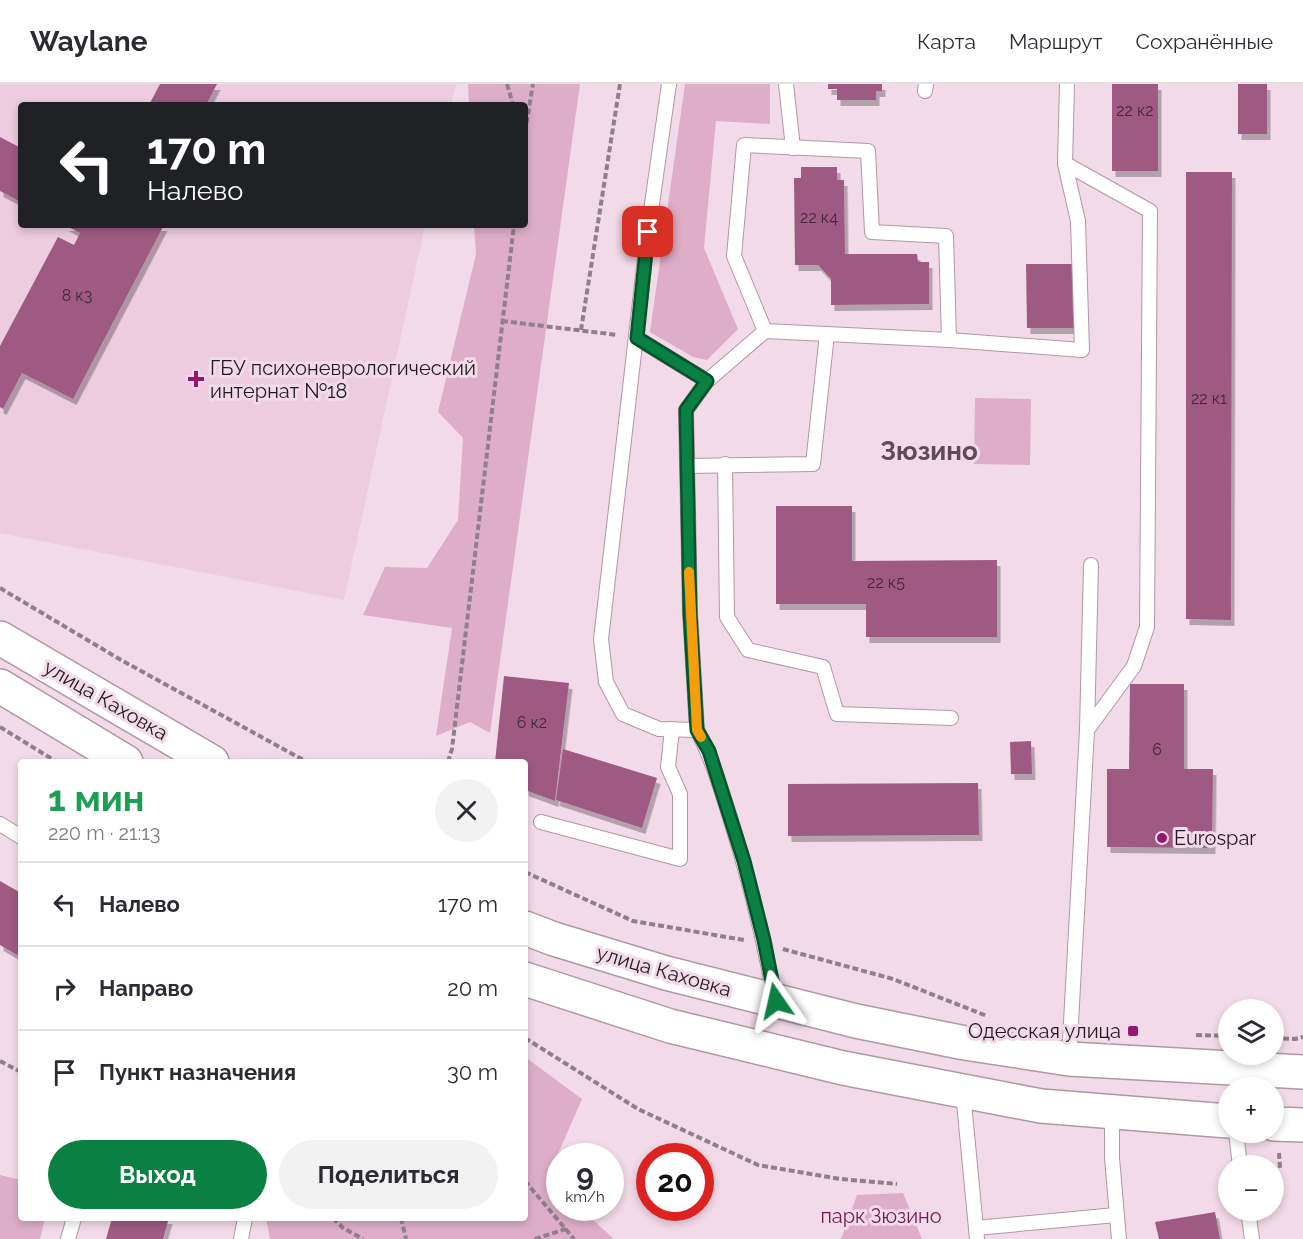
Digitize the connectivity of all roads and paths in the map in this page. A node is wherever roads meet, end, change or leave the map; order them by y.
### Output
1 (507, 84) edge
2 (534, 84) edge
3 (620, 84) edge
4 (669, 84) edge
5 (786, 84) edge
6 (1067, 84) edge
7 (512, 102) edge
8 (528, 116) edge
9 (793, 148) junction
10 (1066, 164) junction
11 (513, 228) edge
12 (502, 321) junction
13 (581, 330) junction
14 (765, 332) junction
15 (827, 333) junction
16 (620, 335) dead end
17 (637, 338) junction
18 (949, 340) junction
19 (707, 381) junction
20 (725, 464) junction
21 (687, 466) junction
22 (1091, 565) dead end
23 (0, 588) edge
24 (0, 638) edge
25 (0, 686) edge
26 (951, 718) dead end
27 (0, 726) edge
28 (672, 729) junction
29 (697, 730) junction
30 (1088, 730) junction
31 (52, 759) edge
32 (121, 759) edge
33 (207, 759) edge
34 (302, 759) edge
35 (449, 759) edge
36 (541, 822) dead end
37 (0, 824) edge
38 (18, 835) edge
39 (528, 873) edge
40 (528, 929) edge
41 (765, 944) junction
42 (528, 980) edge
43 (776, 1001) junction
44 (993, 1018) dead end
45 (1195, 1035) dead end
46 (1218, 1036) edge
47 (1303, 1037) edge
48 (1284, 1038) edge
49 (528, 1040) edge
50 (1069, 1059) junction
51 (0, 1061) edge
52 (18, 1070) edge
53 (1303, 1071) edge
54 (963, 1092) junction
55 (1112, 1112) junction
56 (1218, 1120) edge
57 (1284, 1124) edge
58 (1303, 1125) edge
59 (528, 1184) edge
60 (897, 1184) dead end
61 (1116, 1215) junction
62 (73, 1221) edge
63 (244, 1221) edge
64 (336, 1221) edge
65 (402, 1221) edge
66 (1250, 1221) edge
67 (566, 1228) junction
68 (977, 1233) edge
69 (68, 1239) edge
70 (241, 1239) edge
71 (363, 1239) edge
72 (406, 1239) edge
73 (535, 1239) edge
74 (574, 1239) edge
75 (1119, 1239) edge
76 (1252, 1239) edge

1 - 7 path
2 - 8 path
3 - 13 path
4 - 17 lane
5 - 9 lane
6 - 10 lane
9 - 14 lane
9 - 18 lane
10 - 18 lane
10 - 30 lane
11 - 12 path
12 - 13 path
12 - 35 path
13 - 16 path
14 - 15 lane
14 - 19 lane
15 - 18 lane
15 - 20 lane
17 - 19 lane
17 - 28 lane
19 - 21 lane
20 - 21 lane
20 - 26 lane
21 - 29 lane
22 - 30 lane
23 - 34 path
24 - 33 main road, улица Каховка
25 - 32 main road
27 - 31 path
28 - 29 lane
28 - 36 lane
29 - 41 lane
30 - 50 lane
37 - 38 lane
39 - 41 path
40 - 43 main road, улица Каховка
41 - 43 lane
41 - 44 path
42 - 54 main road
43 - 50 main road, улица Каховка
45 - 46 path
47 - 48 path
49 - 60 path
50 - 53 main road, улица Каховка
51 - 52 path
54 - 55 main road
54 - 68 lane
55 - 56 main road
55 - 61 lane
57 - 58 main road
59 - 67 path
61 - 68 lane
61 - 75 lane
62 - 69 lane
63 - 70 lane
64 - 71 path
65 - 72 path
66 - 76 lane
67 - 73 path
67 - 74 path

